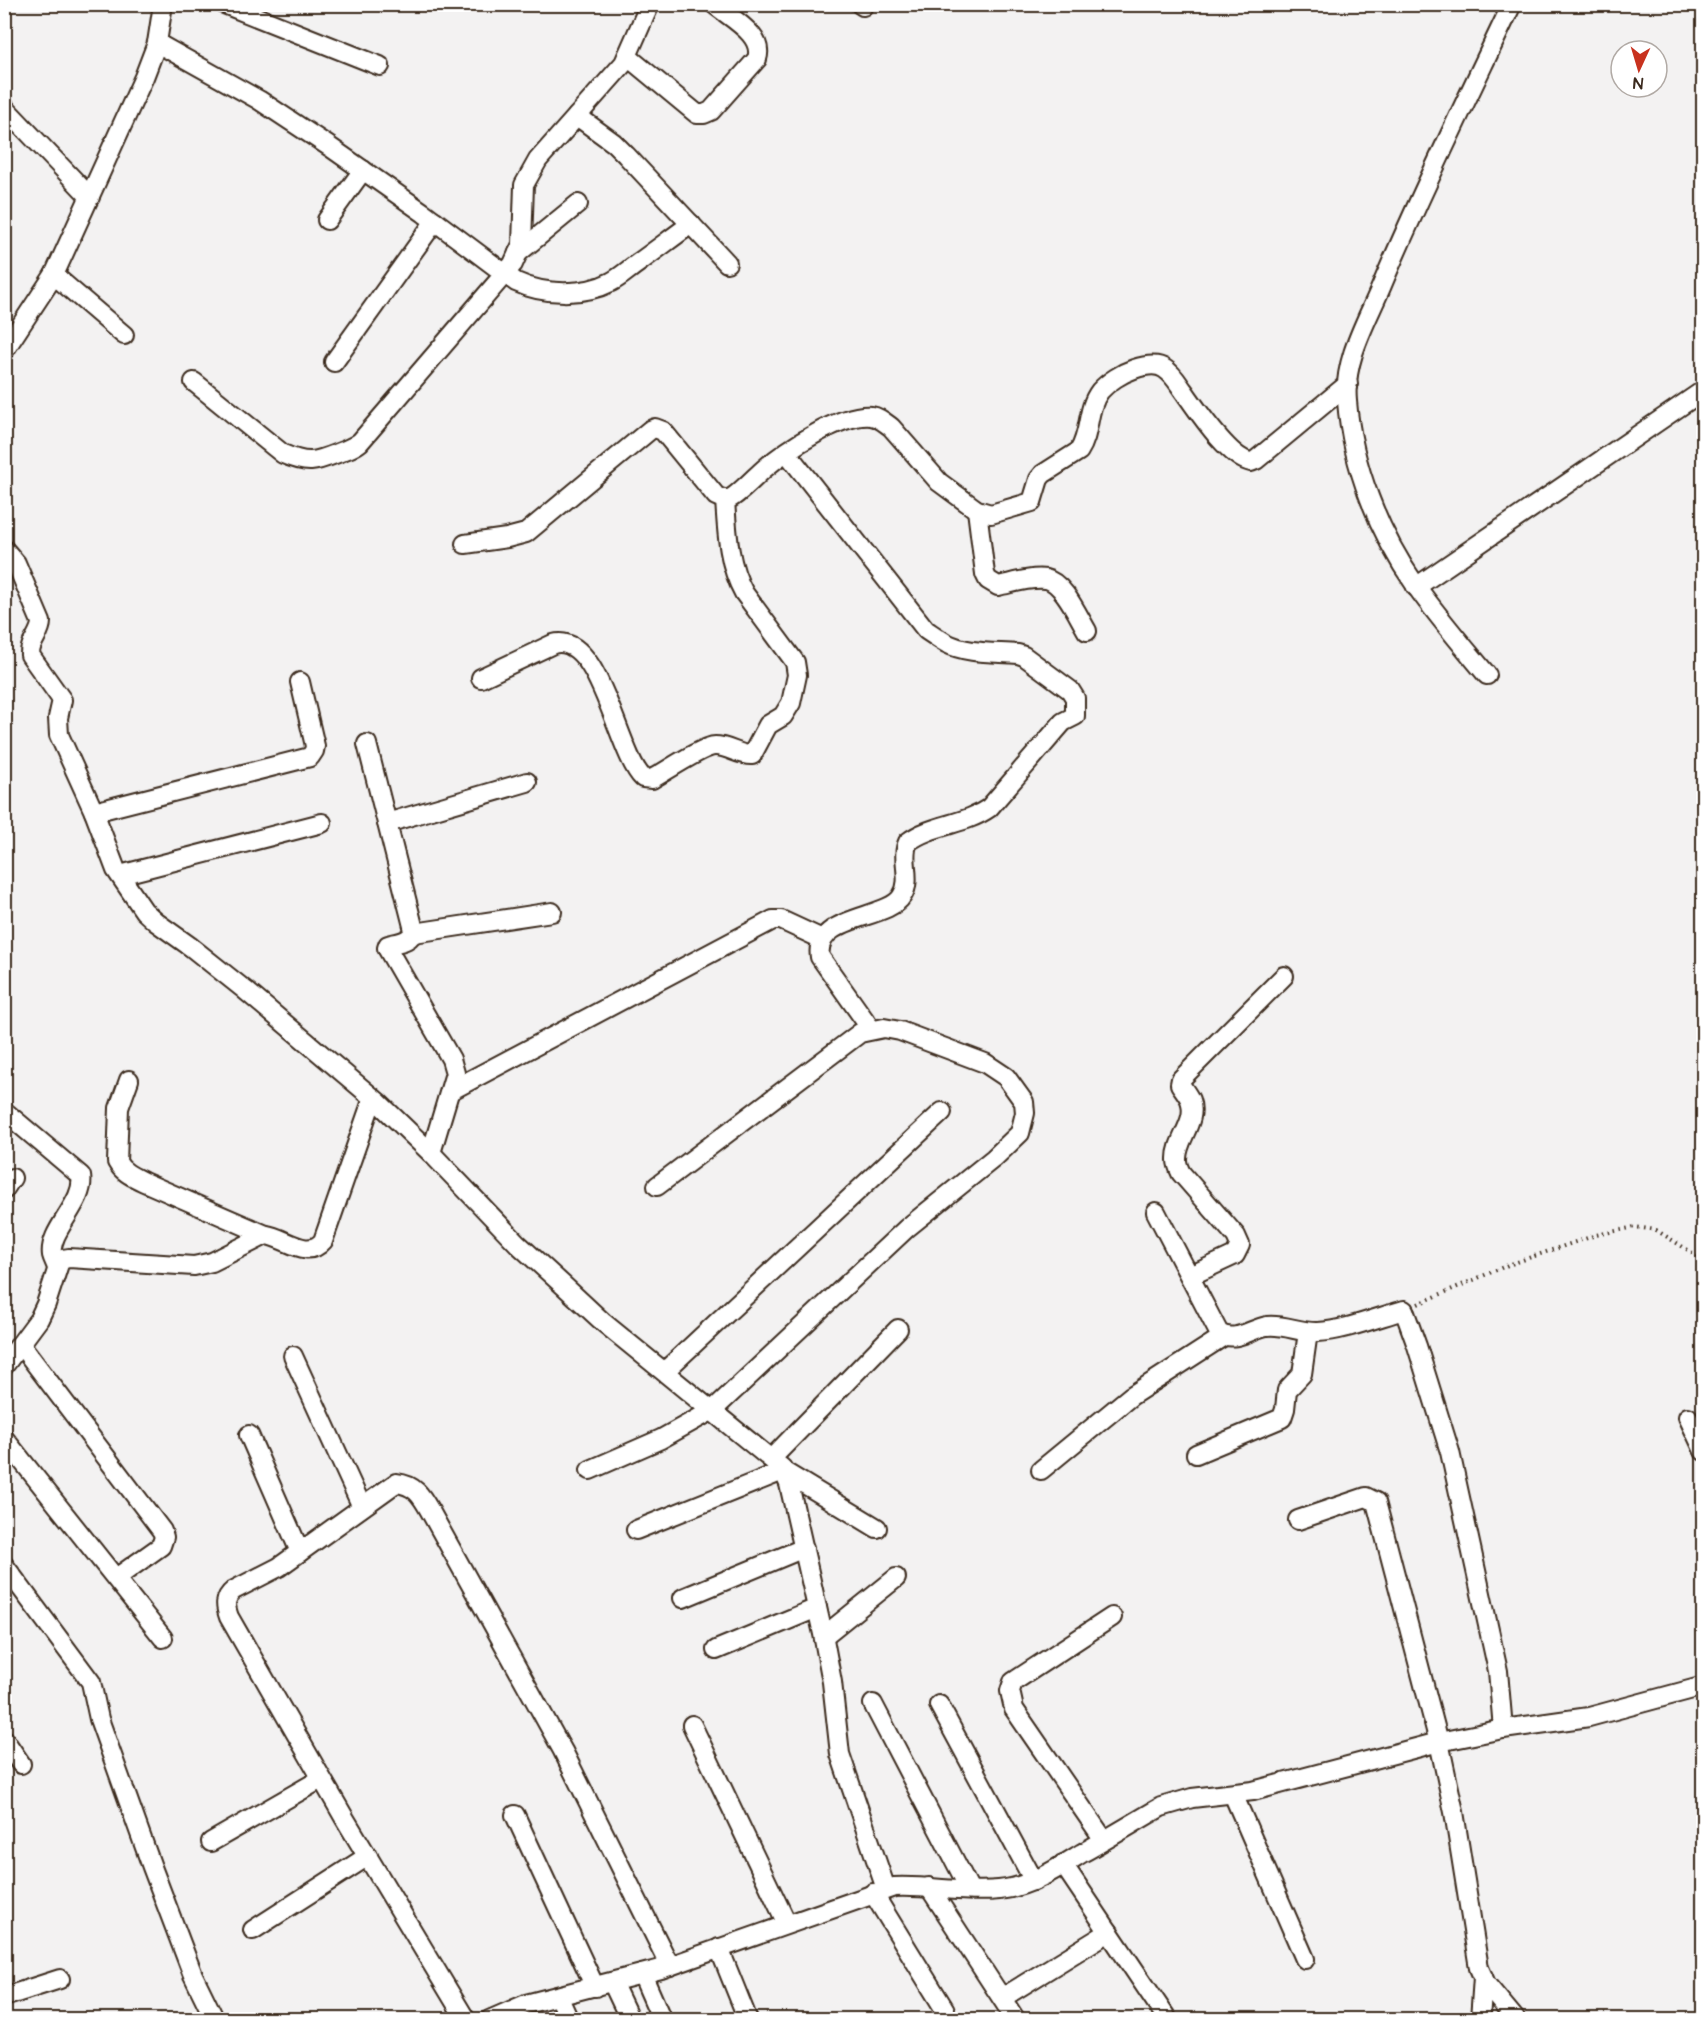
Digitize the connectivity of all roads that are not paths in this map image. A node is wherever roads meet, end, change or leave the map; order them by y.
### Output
1 (163, 4) edge
2 (224, 4) edge
3 (650, 4) edge
4 (714, 4) edge
5 (1512, 4) edge
6 (157, 44) junction
7 (628, 57) junction
8 (380, 66) dead end
9 (4, 107) edge
10 (577, 116) junction
11 (363, 170) junction
12 (90, 197) junction
13 (578, 204) dead end
14 (327, 220) dead end
15 (435, 221) junction
16 (691, 225) junction
17 (518, 253) junction
18 (727, 263) dead end
19 (505, 273) junction
20 (54, 276) junction
21 (124, 336) dead end
22 (6, 344) edge
23 (334, 362) dead end
24 (194, 382) dead end
25 (1348, 384) junction
26 (1704, 390) edge
27 (787, 453) junction
28 (725, 499) junction
29 (977, 510) junction
30 (465, 544) dead end
31 (4, 549) edge
32 (1416, 587) junction
33 (1087, 631) dead end
34 (1487, 675) dead end
35 (481, 678) dead end
36 (300, 682) dead end
37 (367, 744) dead end
38 (527, 782) dead end
39 (94, 812) junction
40 (322, 823) dead end
41 (387, 823) junction
42 (120, 875) junction
43 (552, 912) dead end
44 (414, 933) junction
45 (822, 939) junction
46 (1284, 976) dead end
47 (871, 1029) junction
48 (129, 1080) dead end
49 (450, 1090) junction
50 (373, 1098) junction
51 (4, 1111) edge
52 (942, 1112) dead end
53 (431, 1152) junction
54 (657, 1186) dead end
55 (1156, 1212) dead end
56 (266, 1235) junction
57 (57, 1268) junction
58 (1190, 1276) junction
59 (898, 1329) dead end
60 (1308, 1332) junction
61 (1224, 1336) junction
62 (21, 1345) junction
63 (293, 1356) dead end
64 (4, 1366) edge
65 (665, 1371) junction
66 (712, 1410) junction
67 (1688, 1417) dead end
68 (249, 1435) dead end
69 (4, 1438) edge
70 (1704, 1451) edge
71 (1196, 1454) dead end
72 (777, 1464) junction
73 (590, 1470) dead end
74 (1041, 1470) dead end
75 (362, 1507) junction
76 (1298, 1520) dead end
77 (877, 1528) dead end
78 (636, 1530) dead end
79 (804, 1548) junction
80 (300, 1552) junction
81 (4, 1565) edge
82 (116, 1578) junction
83 (897, 1578) dead end
84 (683, 1598) dead end
85 (818, 1608) junction
86 (1112, 1617) dead end
87 (824, 1636) junction
88 (163, 1638) dead end
89 (716, 1650) dead end
90 (1704, 1686) edge
91 (873, 1704) dead end
92 (939, 1704) dead end
93 (692, 1725) dead end
94 (1503, 1729) junction
95 (4, 1739) edge
96 (1439, 1742) junction
97 (21, 1764) dead end
98 (321, 1779) junction
99 (1233, 1794) junction
100 (514, 1815) dead end
101 (1104, 1840) junction
102 (211, 1842) dead end
103 (368, 1856) junction
104 (1063, 1864) junction
105 (1034, 1881) junction
106 (930, 1887) junction
107 (970, 1890) junction
108 (879, 1891) junction
109 (787, 1924) junction
110 (253, 1930) dead end
111 (1109, 1932) junction
112 (719, 1948) junction
113 (1305, 1959) dead end
114 (670, 1966) junction
115 (642, 1974) junction
116 (1483, 1977) junction
117 (60, 1979) dead end
118 (603, 1984) junction
119 (558, 1996) junction
120 (4, 1997) edge
121 (1002, 1998) junction
122 (945, 2010) dead end
123 (215, 2019) edge
124 (466, 2019) edge
125 (489, 2019) edge
126 (569, 2019) edge
127 (630, 2019) edge
128 (662, 2019) edge
129 (748, 2019) edge
130 (1016, 2019) edge
131 (1168, 2019) edge
132 (1480, 2019) edge
133 (1515, 2019) edge

1 - 6 street
2 - 8 street
3 - 7 street
4 - 7 street
5 - 25 street
6 - 11 street
6 - 12 street
7 - 10 street
9 - 12 street
10 - 16 street
10 - 17 street
11 - 14 street
11 - 15 street
12 - 20 street
13 - 17 street
15 - 19 street
15 - 23 street
16 - 18 street
16 - 19 street
17 - 19 street
19 - 24 street
20 - 21 street
20 - 22 street
25 - 29 street
25 - 32 street
26 - 32 street
27 - 28 street
27 - 29 street
27 - 45 street
28 - 30 street
28 - 35 street
29 - 33 street
31 - 39 street
32 - 34 street
36 - 39 street
37 - 41 street
38 - 41 street
39 - 42 street
40 - 42 street
41 - 44 street
42 - 50 street
43 - 44 street
44 - 49 street
45 - 47 street
45 - 49 street
46 - 58 street
47 - 54 street
47 - 66 street
48 - 56 street
49 - 53 street
50 - 53 street
50 - 56 street
51 - 57 street
52 - 65 street
53 - 65 street
55 - 58 street
56 - 57 street
57 - 62 street
58 - 61 street
59 - 72 street
60 - 61 street
60 - 71 street
60 - 94 street
61 - 74 street
62 - 64 street
62 - 82 street
63 - 75 street
65 - 66 street
66 - 72 street
66 - 73 street
67 - 70 street
68 - 80 street
69 - 82 street
72 - 77 street
72 - 78 street
72 - 79 street
75 - 80 street
75 - 114 street
76 - 96 street
79 - 84 street
79 - 85 street
80 - 98 street
81 - 123 street
82 - 88 street
83 - 87 street
85 - 87 street
85 - 89 street
86 - 101 street
87 - 108 street
90 - 94 street
91 - 107 street
92 - 105 street
93 - 109 street
94 - 96 street
95 - 97 street
96 - 99 street
96 - 116 street
98 - 102 street
98 - 103 street
99 - 101 street
99 - 113 street
100 - 118 street
101 - 104 street
103 - 110 street
103 - 124 street
104 - 105 street
104 - 111 street
105 - 107 street
106 - 107 street
106 - 108 street
106 - 121 street
108 - 109 street
108 - 122 street
109 - 112 street
111 - 121 street
111 - 131 street
112 - 114 street
112 - 129 street
114 - 115 street
115 - 118 street
115 - 128 street
116 - 132 street
116 - 133 street
117 - 120 street
118 - 119 street
118 - 127 street
119 - 125 street
119 - 126 street
121 - 130 street

